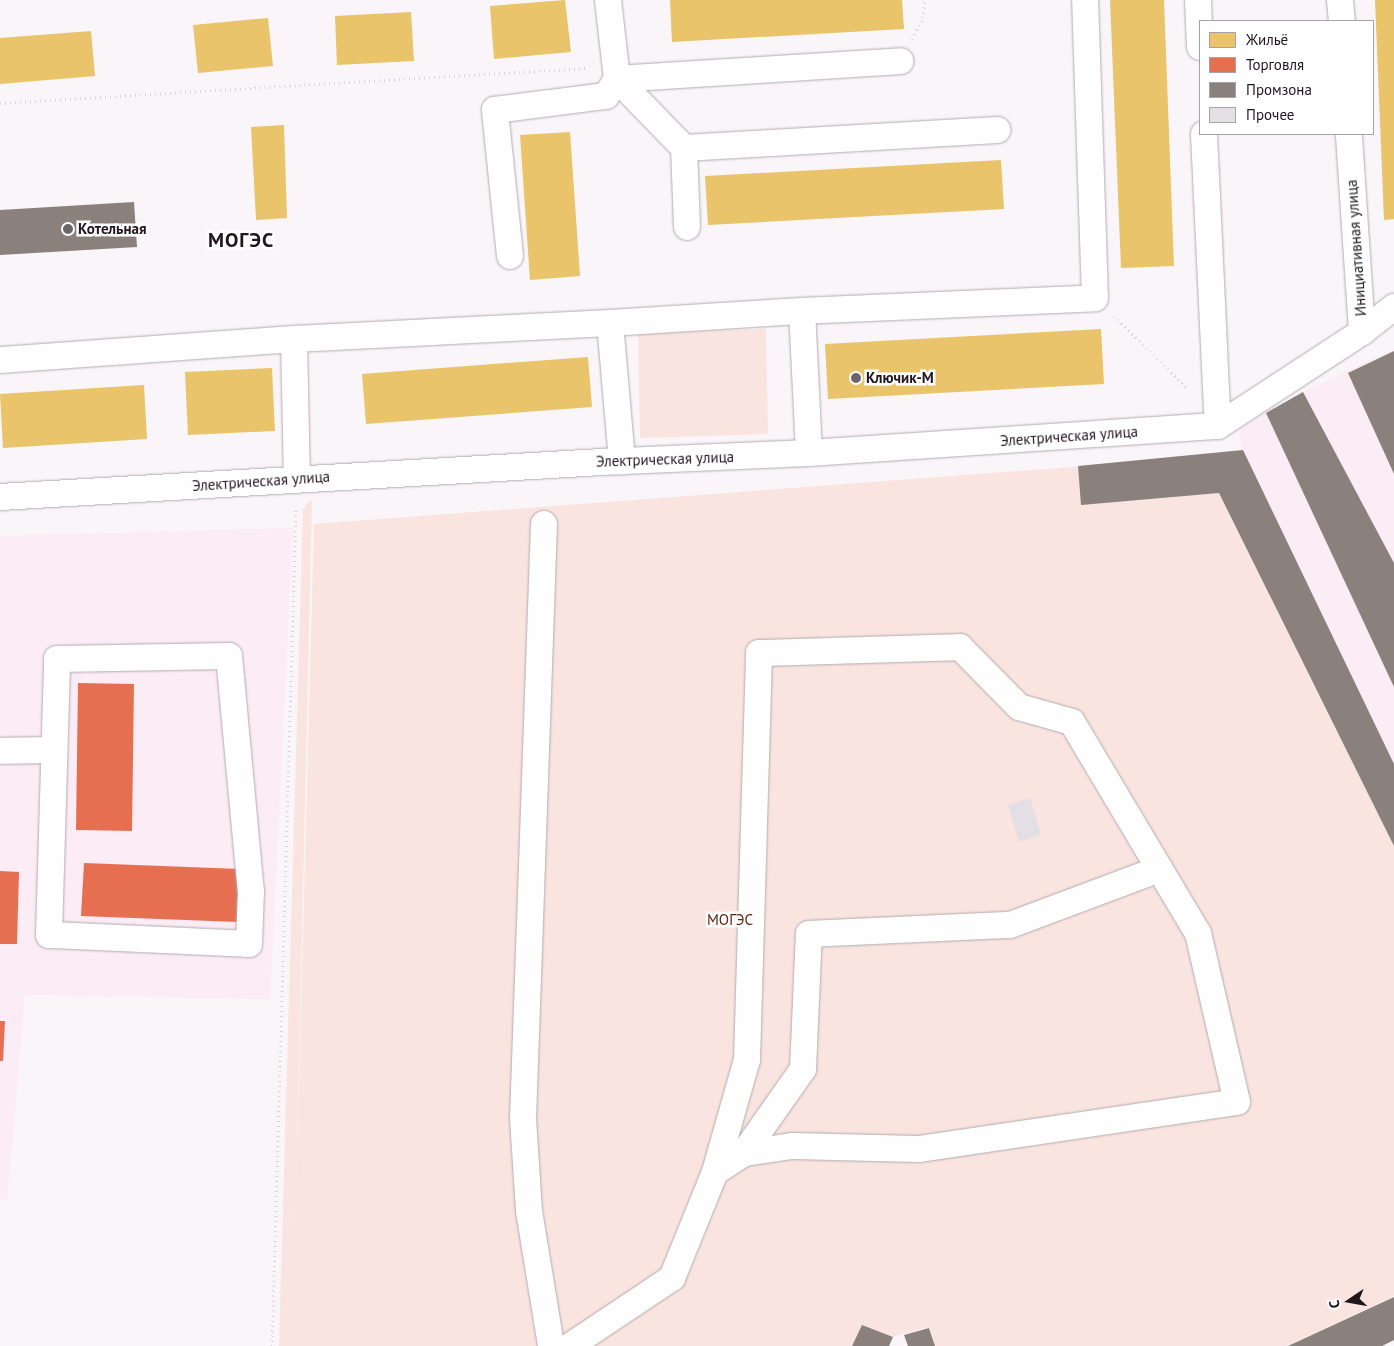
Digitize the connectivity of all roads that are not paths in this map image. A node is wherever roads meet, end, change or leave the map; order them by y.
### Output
1 (608, 0) edge
2 (1084, 0) edge
3 (1198, 0) edge
4 (1340, 0) edge
5 (1342, 20) edge
6 (1199, 24) edge
7 (900, 61) road end
8 (616, 73) junction
9 (997, 130) dead end
10 (1204, 135) edge
11 (1349, 135) edge
12 (684, 148) junction
13 (687, 227) dead end
14 (510, 256) dead end
15 (1394, 307) edge
16 (802, 311) junction
17 (610, 323) junction
18 (1362, 332) junction
19 (294, 338) junction
20 (0, 360) edge
21 (1218, 426) junction
22 (809, 453) junction
23 (622, 461) junction
24 (297, 478) junction
25 (0, 498) edge
26 (544, 524) dead end
27 (52, 750) junction
28 (0, 751) edge
29 (1160, 869) junction
30 (744, 1153) junction
31 (715, 1172) junction
32 (551, 1346) edge
33 (570, 1346) edge

1 - 8 street
2 - 16 street
3 - 6 street
4 - 5 street
7 - 8 street
8 - 12 street
8 - 14 street
9 - 12 street
10 - 21 street
11 - 18 street, Инициативная улица
12 - 13 street
15 - 18 street
16 - 17 street
16 - 22 street
17 - 19 street
17 - 23 street
18 - 21 street, Инициативная улица
19 - 20 street
19 - 24 street
21 - 22 street, Электрическая улица
22 - 23 street, Электрическая улица
23 - 24 street, Электрическая улица
24 - 25 street, Электрическая улица
26 - 32 street
27 - 27 street
27 - 28 street
29 - 30 street
29 - 30 street
29 - 31 street
30 - 31 street
31 - 33 street

